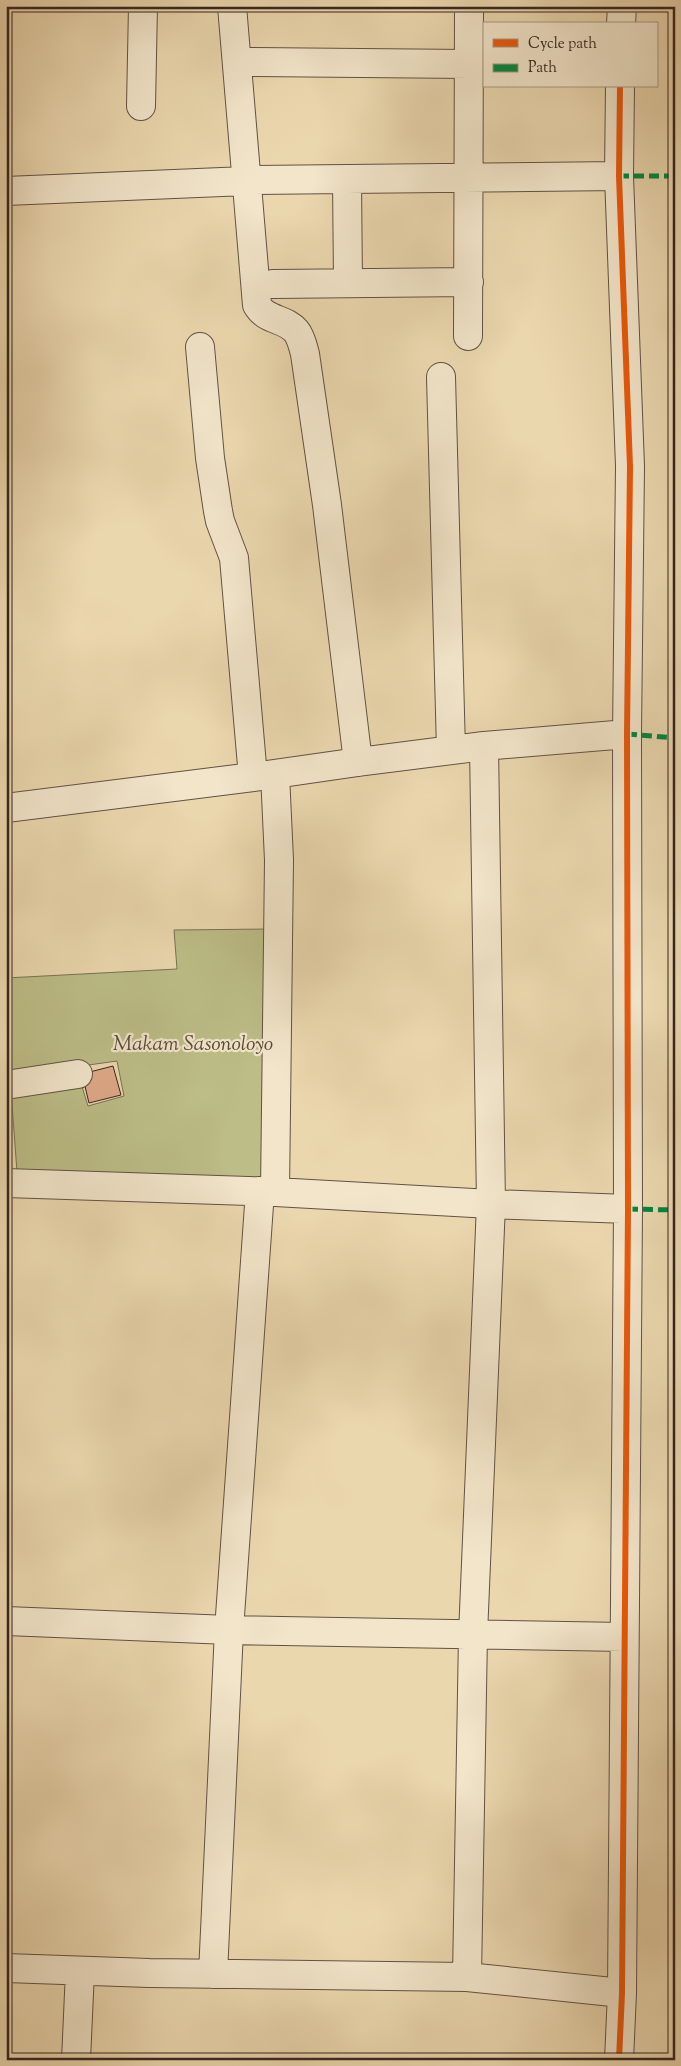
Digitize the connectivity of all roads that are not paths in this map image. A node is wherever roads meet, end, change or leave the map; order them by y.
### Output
1 (143, 6) edge
2 (232, 6) edge
3 (622, 6) edge
4 (469, 11) dead end
5 (621, 22) edge
6 (247, 62) dead end
7 (468, 64) junction
8 (620, 88) edge
9 (142, 106) dead end
10 (620, 176) junction
11 (347, 179) junction
12 (468, 179) junction
13 (248, 180) junction
14 (6, 191) edge
15 (469, 282) junction
16 (348, 283) junction
17 (273, 284) dead end
18 (468, 336) dead end
19 (200, 347) dead end
20 (441, 377) dead end
21 (627, 734) junction
22 (484, 746) junction
23 (452, 750) junction
24 (358, 762) junction
25 (264, 776) junction
26 (6, 808) edge
27 (78, 1074) dead end
28 (6, 1084) edge
29 (6, 1183) edge
30 (267, 1191) junction
31 (491, 1204) junction
32 (628, 1209) junction
33 (6, 1621) edge
34 (229, 1630) junction
35 (473, 1634) junction
36 (624, 1637) junction
37 (6, 1968) edge
38 (80, 1971) junction
39 (213, 1974) junction
40 (467, 1976) junction
41 (622, 1993) junction
42 (76, 2060) edge
43 (619, 2060) edge

1 - 9 street
2 - 13 street
3 - 5 street
4 - 7 street
6 - 7 street
7 - 12 street
8 - 10 street
10 - 12 street
10 - 21 street
11 - 12 street
11 - 13 street
11 - 16 street
12 - 15 street
13 - 14 street
13 - 24 street
15 - 16 street
15 - 18 street
16 - 17 street
19 - 25 street
20 - 23 street
21 - 22 street
21 - 32 street
22 - 23 street
22 - 31 street
23 - 24 street
24 - 25 street
25 - 26 street
25 - 30 street
27 - 28 street
29 - 30 street
30 - 31 street
30 - 34 street
31 - 32 street
31 - 35 street
32 - 36 street
33 - 34 street
34 - 35 street
34 - 39 street
35 - 36 street
35 - 40 street
36 - 41 street
37 - 38 street
38 - 39 street
38 - 42 street
39 - 40 street
40 - 41 street
41 - 43 street

